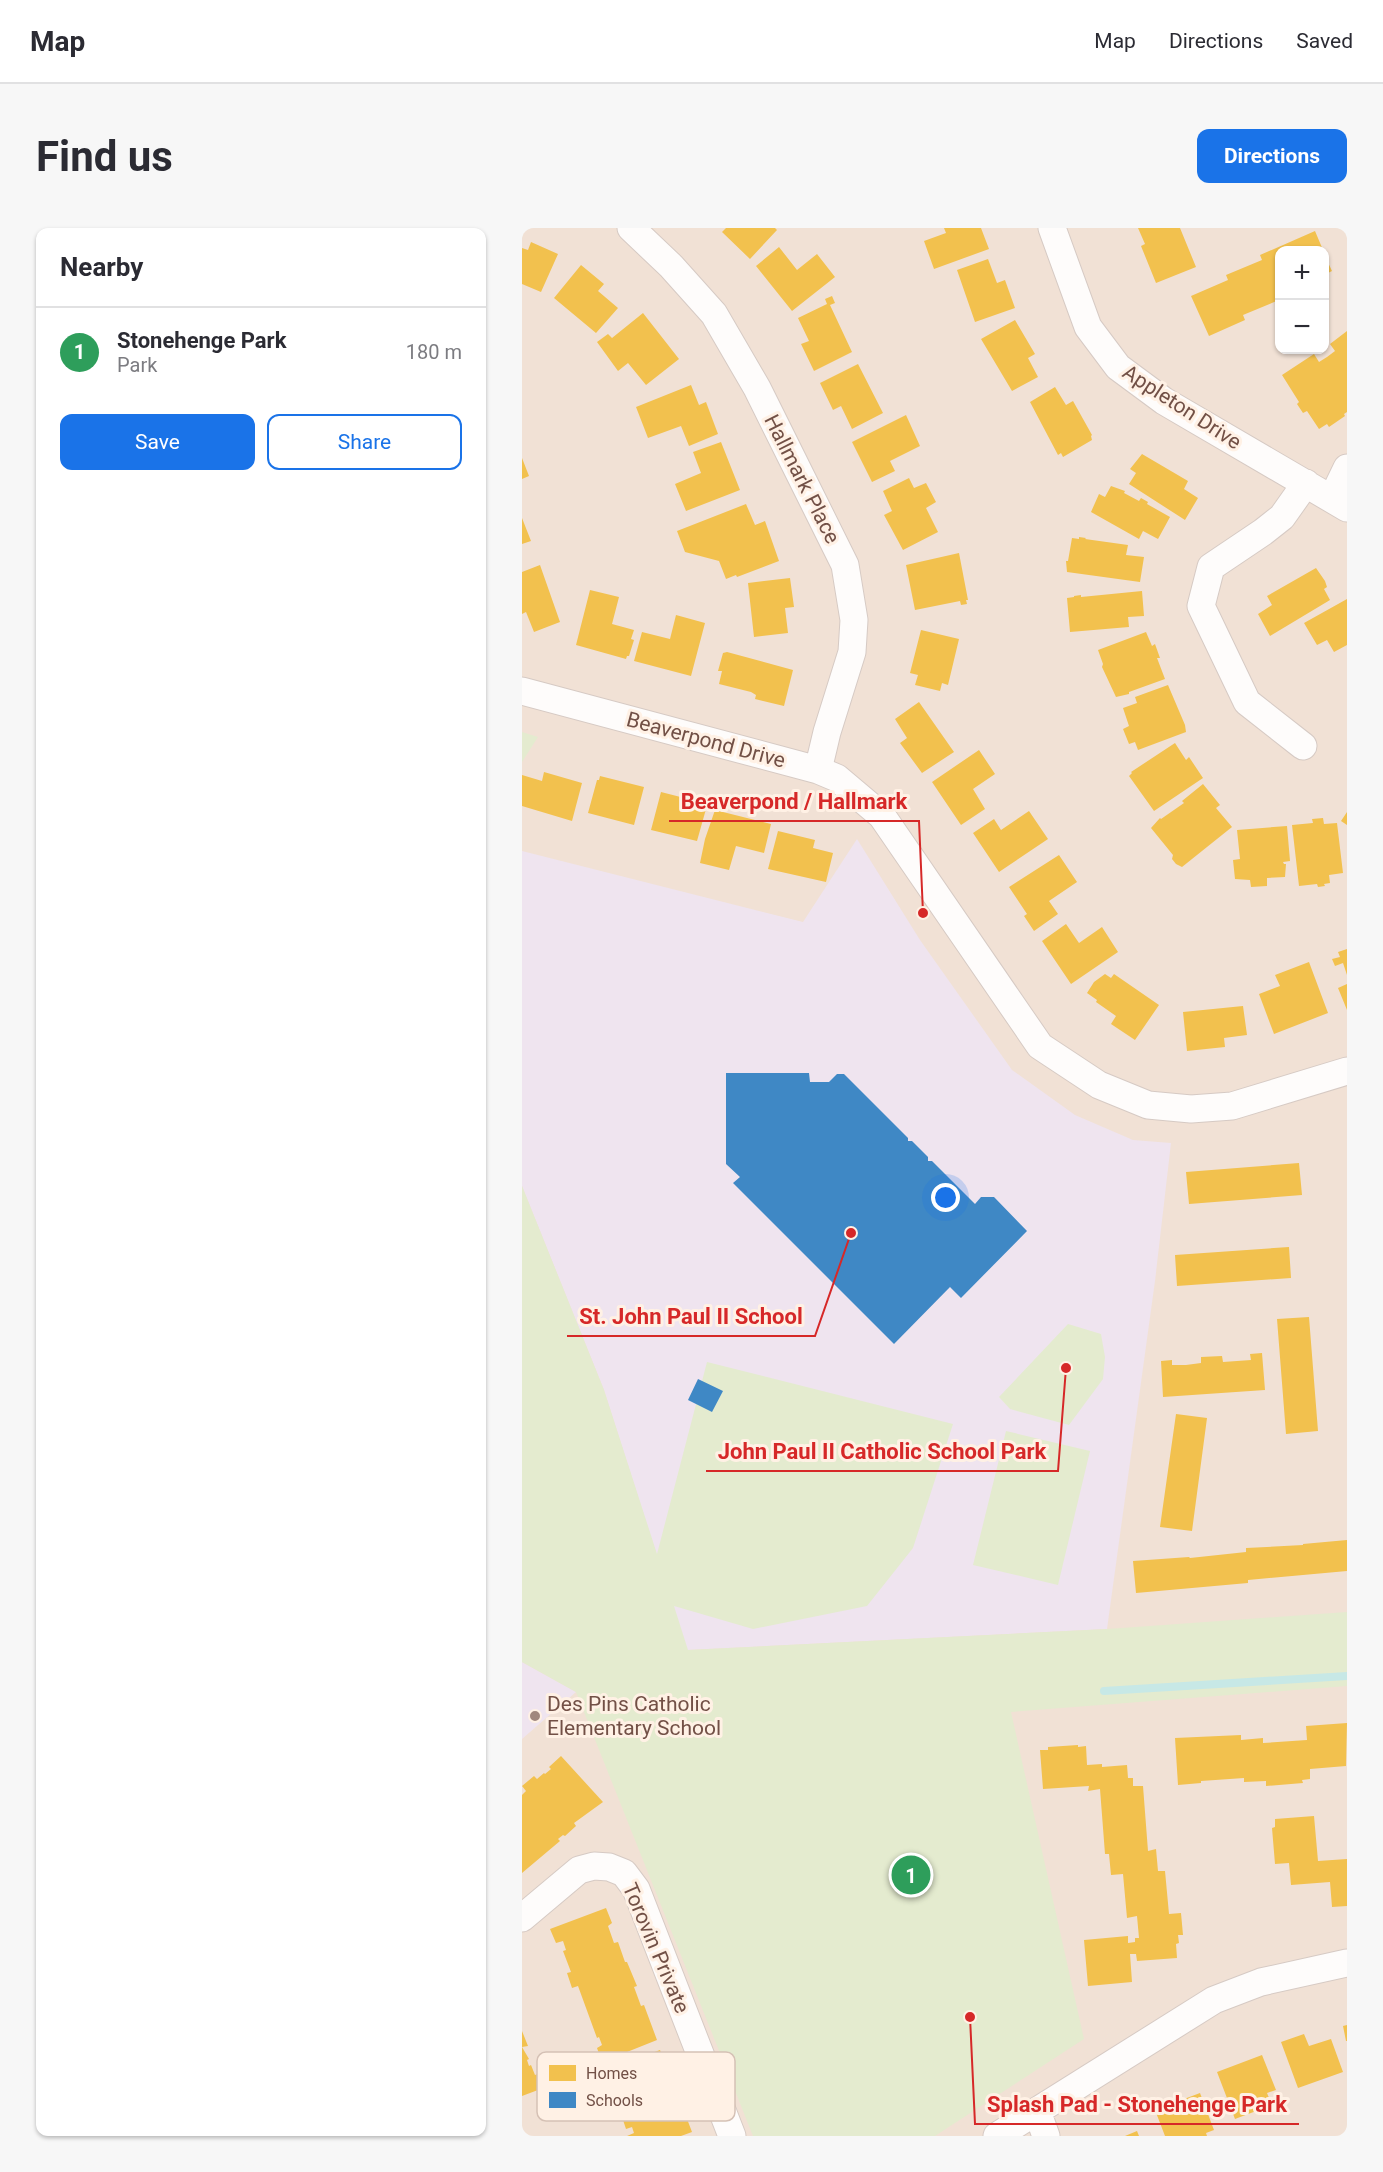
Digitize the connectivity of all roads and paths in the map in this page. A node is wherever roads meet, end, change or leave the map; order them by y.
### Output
1 (631, 228) edge
2 (1052, 228) edge
3 (1347, 468) edge
4 (1306, 483) junction
5 (1340, 503) edge
6 (522, 691) edge
7 (1303, 746) dead end
8 (818, 770) junction
9 (1347, 1071) edge
10 (522, 1918) edge
11 (1347, 1963) edge
12 (699, 2052) edge
13 (1037, 2110) junction
14 (726, 2121) edge
15 (732, 2136) edge
16 (997, 2136) edge
17 (1046, 2136) edge

1 - 8 street, Hallmark Place
2 - 4 street, Appleton Drive
3 - 5 street
4 - 5 street, Appleton Drive
4 - 7 street
6 - 8 street, Beaverpond Drive
8 - 9 street, Beaverpond Drive
10 - 12 street, Torovin Private
11 - 13 street
13 - 16 street
13 - 17 street
14 - 15 street, Torovin Private

